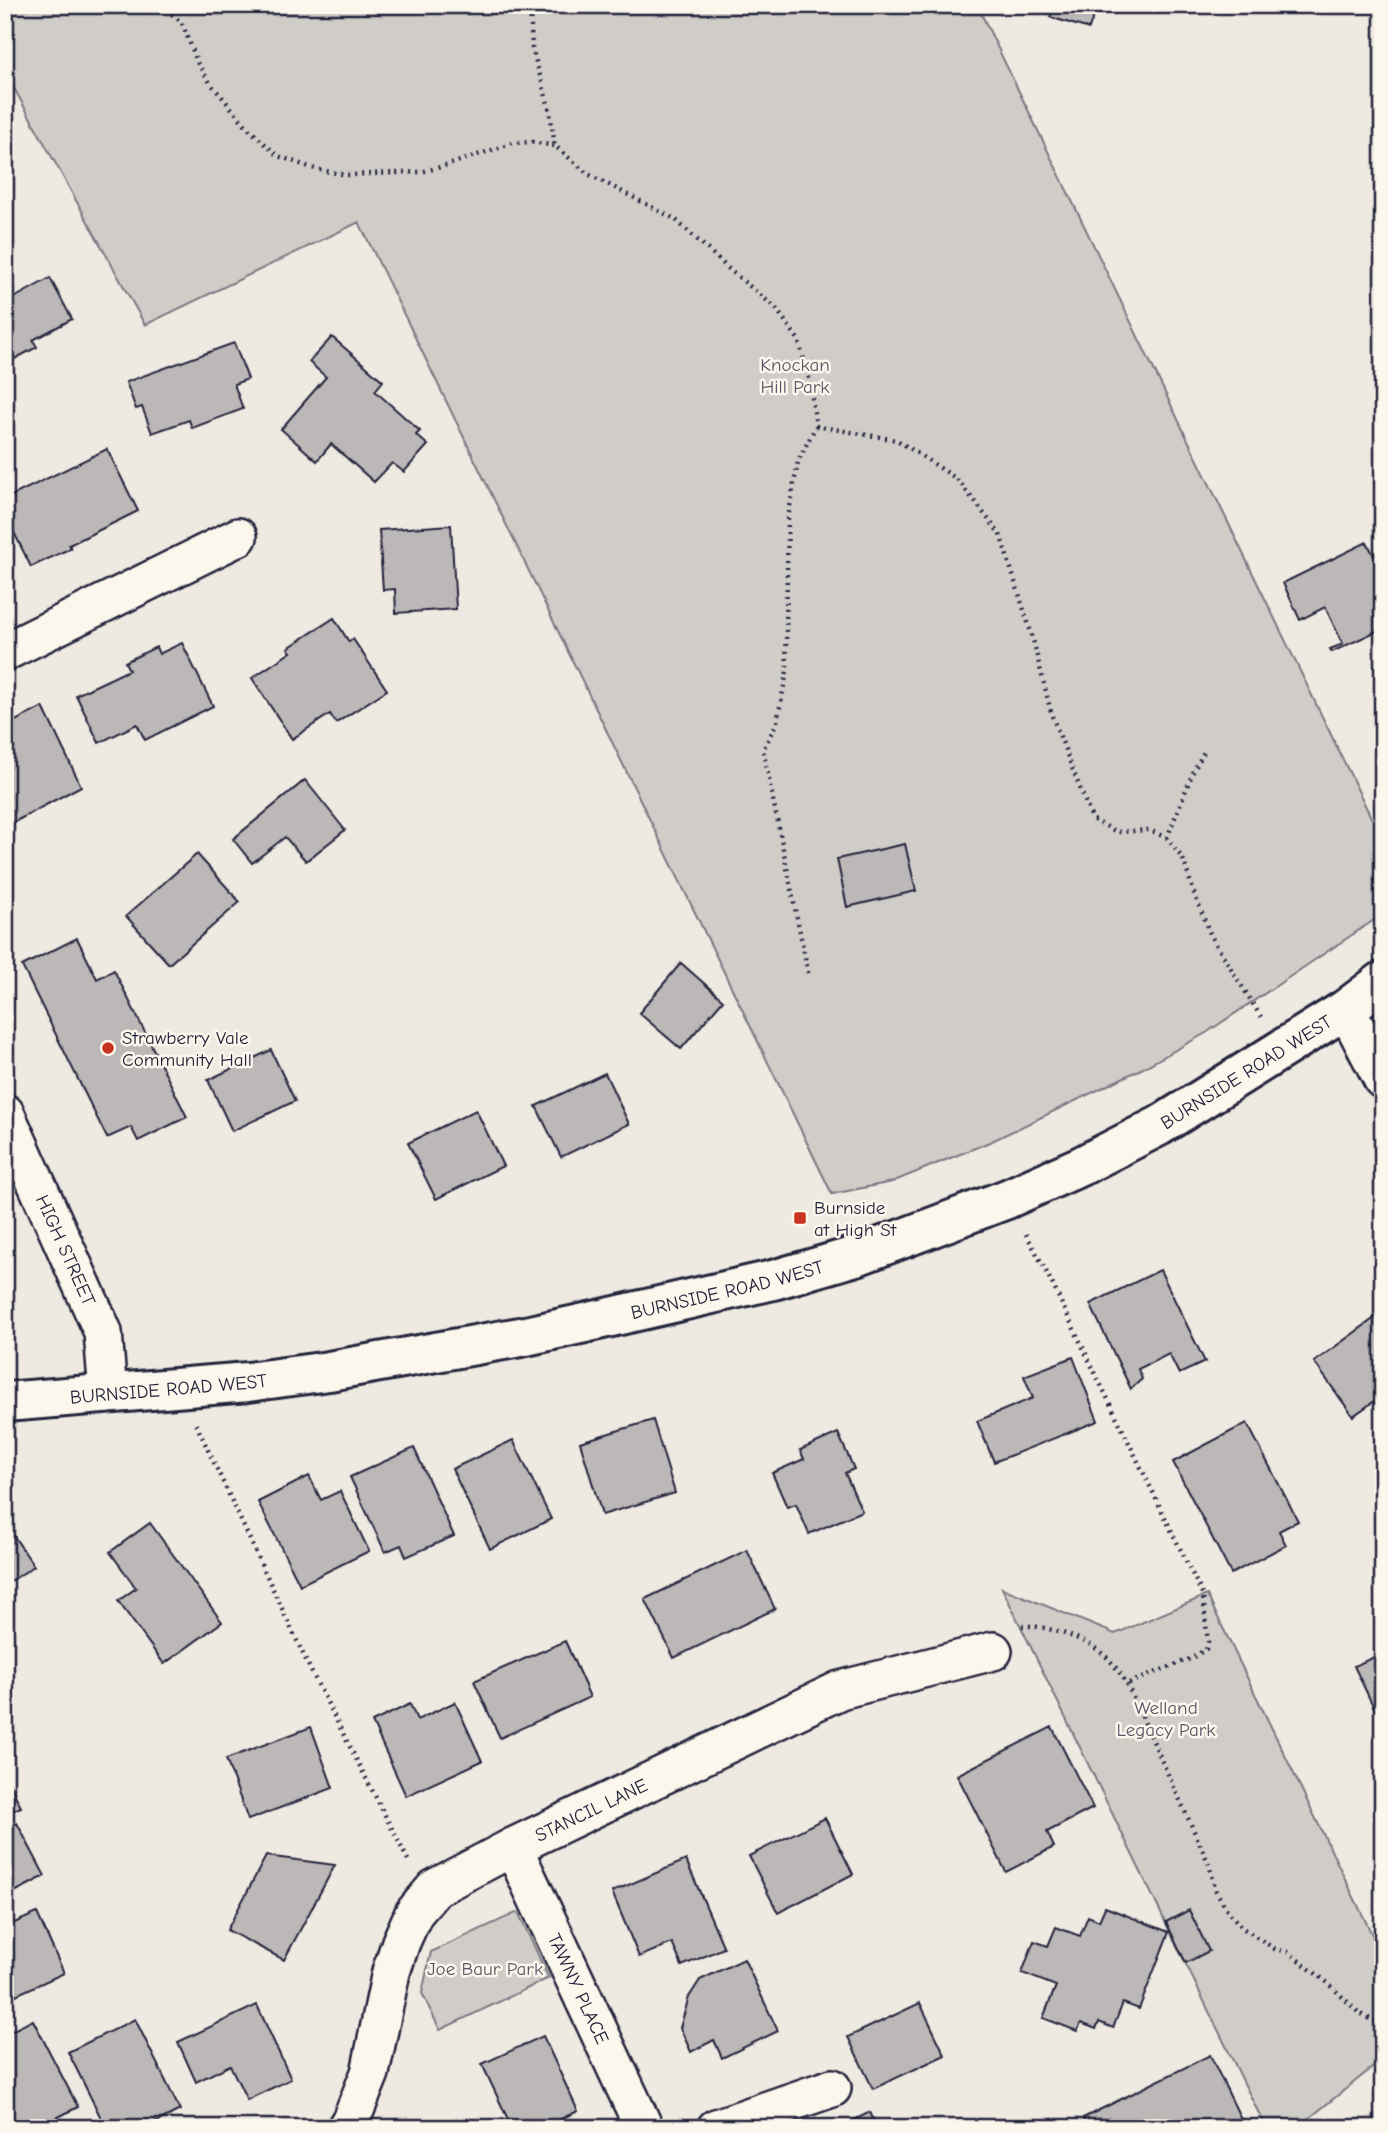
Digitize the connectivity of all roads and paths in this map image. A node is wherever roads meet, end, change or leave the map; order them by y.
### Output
1 (161, 5) edge
2 (530, 5) edge
3 (555, 146) junction
4 (816, 426) junction
5 (238, 537) dead end
6 (5, 652) edge
7 (1205, 750) dead end
8 (1167, 838) junction
9 (809, 977) dead end
10 (1383, 981) edge
11 (1346, 1009) junction
12 (1282, 1050) junction
13 (1383, 1080) edge
14 (5, 1114) edge
15 (1007, 1199) junction
16 (178, 1388) junction
17 (108, 1394) junction
18 (5, 1402) edge
19 (993, 1651) joint
20 (1127, 1684) junction
21 (513, 1847) junction
22 (435, 1888) junction
23 (1383, 2023) edge
24 (832, 2088) dead end
25 (346, 2128) edge
26 (644, 2128) edge
27 (716, 2128) edge

1 - 3 path
2 - 3 path
3 - 4 path
4 - 8 path
4 - 9 path
5 - 6 street
7 - 8 path
8 - 12 path
10 - 11 street, BURNSIDE ROAD WEST
11 - 12 street, BURNSIDE ROAD WEST
11 - 13 street
12 - 15 street, BURNSIDE ROAD WEST
14 - 17 street, HIGH STREET
15 - 16 street, BURNSIDE ROAD WEST
15 - 20 path
16 - 17 street, BURNSIDE ROAD WEST
16 - 22 path
17 - 18 street, BURNSIDE ROAD WEST
19 - 20 path
19 - 21 street, STANCIL LANE
20 - 23 path
21 - 22 street, STANCIL LANE
21 - 26 street, TAWNY PLACE
22 - 25 street, STANCIL LANE
24 - 27 street

